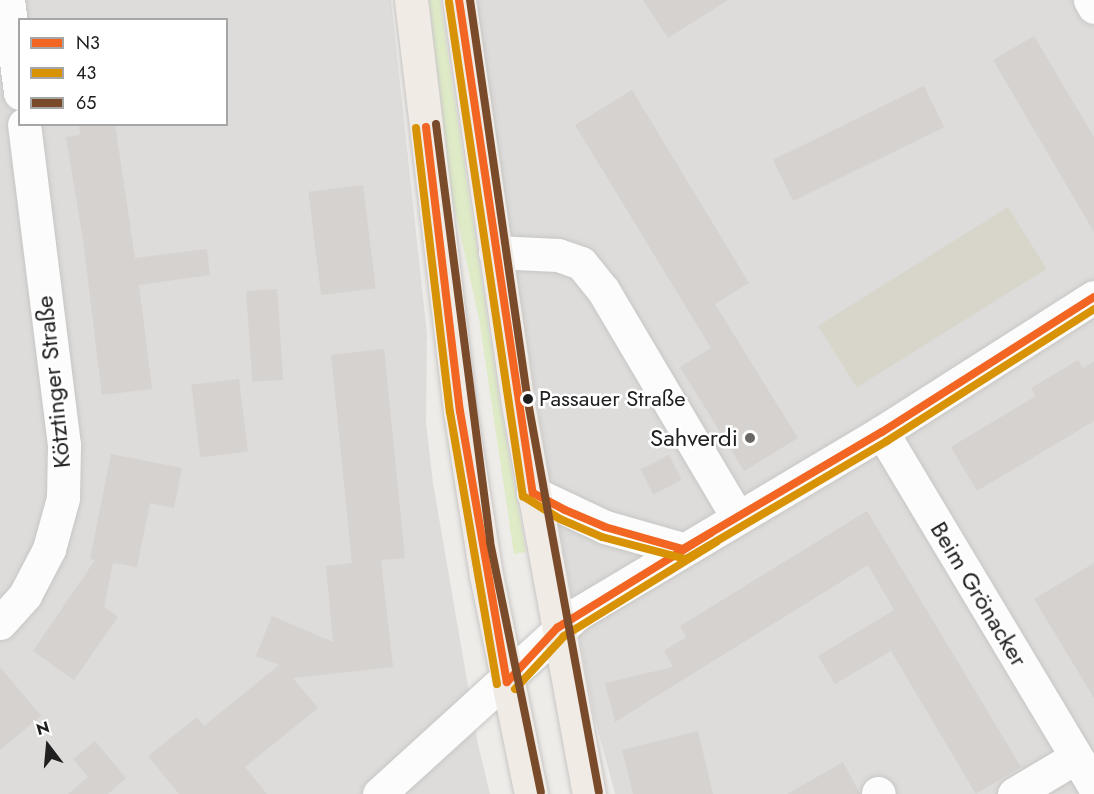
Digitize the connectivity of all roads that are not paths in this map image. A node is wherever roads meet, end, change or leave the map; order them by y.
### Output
1 (8, 0) edge
2 (411, 0) edge
3 (459, 0) edge
4 (1090, 0) edge
5 (1094, 7) edge
6 (18, 78) edge
7 (24, 126) edge
8 (495, 252) junction
9 (1094, 297) edge
10 (882, 432) junction
11 (533, 493) junction
12 (737, 517) junction
13 (683, 549) junction
14 (0, 622) edge
15 (557, 628) junction
16 (507, 682) junction
17 (1076, 757) junction
18 (1094, 786) edge
19 (379, 794) edge
20 (531, 794) edge
21 (590, 794) edge
22 (1014, 794) edge

1 - 6 street
2 - 16 main road
3 - 8 main road
4 - 5 street
7 - 14 street, Kötztinger Straße
8 - 11 main road
8 - 12 street
9 - 10 street
10 - 12 street
10 - 17 street, Beim Grönacker
11 - 13 street
11 - 15 main road
12 - 13 street
13 - 15 street
15 - 16 street
15 - 21 main road
16 - 19 street
16 - 20 main road
17 - 18 street, Beim Grönacker
17 - 22 street

